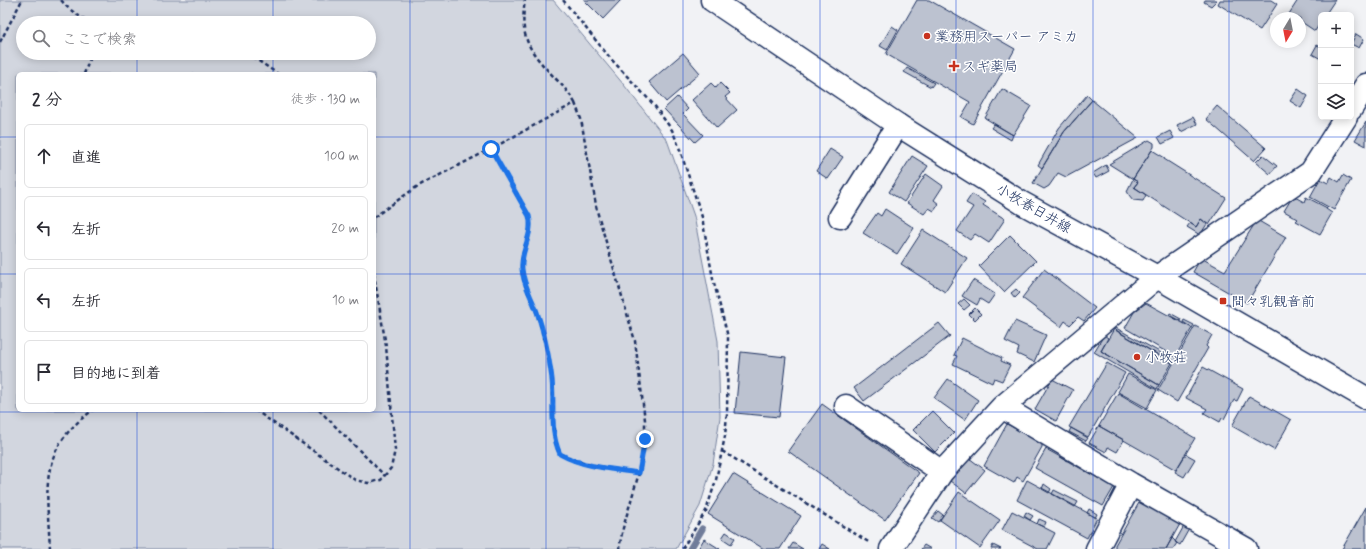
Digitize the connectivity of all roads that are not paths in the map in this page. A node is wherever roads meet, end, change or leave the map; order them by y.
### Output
1 (712, 0) edge
2 (1366, 85) edge
3 (1354, 104) edge
4 (1344, 120) edge
5 (898, 125) junction
6 (840, 217) dead end
7 (1156, 277) junction
8 (1366, 398) edge
9 (846, 406) dead end
10 (1002, 407) junction
11 (942, 472) junction
12 (1131, 484) junction
13 (883, 547) edge
14 (1097, 549) edge
15 (1246, 549) edge

1 - 5 street, 小牧春日井線
2 - 3 street
4 - 7 street
5 - 6 street
5 - 7 street, 小牧春日井線
7 - 8 street, 小牧春日井線
7 - 10 street
9 - 11 street
10 - 11 street
10 - 12 street
11 - 13 street
12 - 14 street
12 - 15 street

